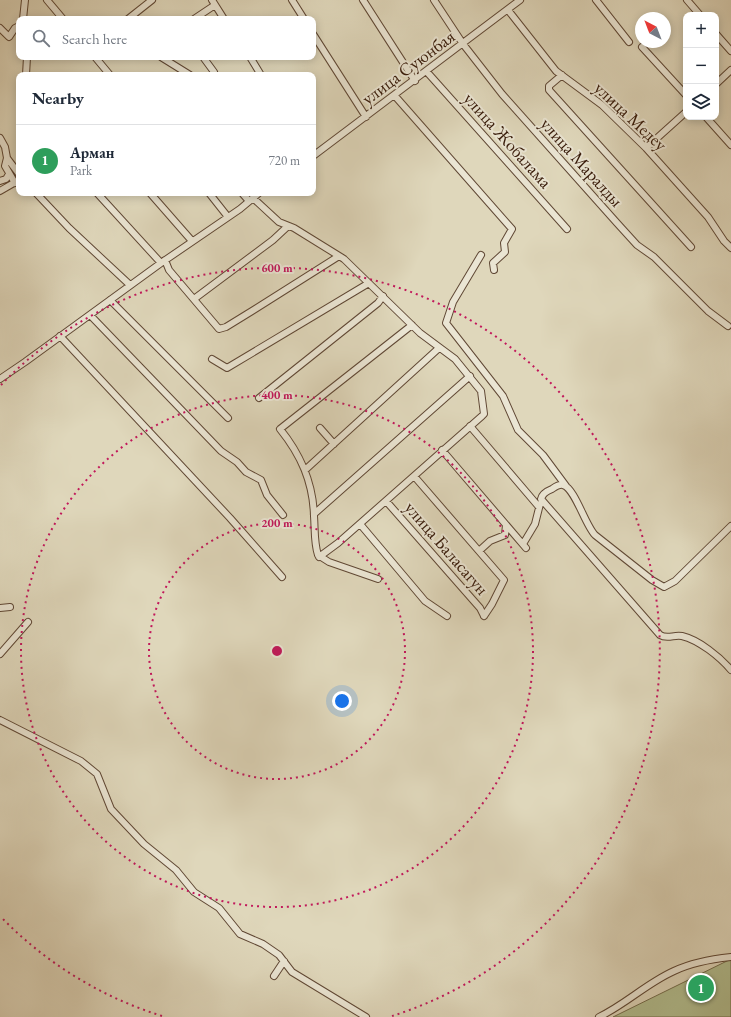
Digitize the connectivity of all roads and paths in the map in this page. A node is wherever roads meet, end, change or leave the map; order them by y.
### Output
1 (25, 0) edge
2 (47, 0) edge
3 (152, 0) edge
4 (292, 0) edge
5 (363, 0) edge
6 (434, 0) edge
7 (596, 0) edge
8 (687, 0) edge
9 (517, 1) edge
10 (213, 2) edge
11 (508, 10) junction
12 (697, 12) edge
13 (23, 16) edge
14 (60, 16) edge
15 (132, 16) edge
16 (197, 16) edge
17 (222, 16) edge
18 (302, 16) edge
19 (0, 28) edge
20 (16, 28) edge
21 (719, 37) edge
22 (316, 39) edge
23 (629, 42) dead end
24 (463, 44) junction
25 (644, 48) edge
26 (731, 50) edge
27 (26, 60) edge
28 (98, 60) edge
29 (166, 60) edge
30 (205, 60) edge
31 (252, 60) edge
32 (731, 70) edge
33 (26, 72) edge
34 (108, 72) edge
35 (185, 72) edge
36 (213, 72) edge
37 (259, 72) edge
38 (427, 72) junction
39 (562, 75) junction
40 (415, 81) junction
41 (719, 81) edge
42 (683, 92) edge
43 (395, 96) junction
44 (683, 115) edge
45 (366, 117) junction
46 (709, 120) edge
47 (0, 138) edge
48 (731, 145) edge
49 (646, 148) junction
50 (316, 154) edge
51 (7, 158) junction
52 (16, 170) edge
53 (9, 174) junction
54 (16, 180) edge
55 (0, 181) edge
56 (16, 182) edge
57 (0, 190) edge
58 (39, 196) edge
59 (100, 196) edge
60 (153, 196) edge
61 (211, 196) edge
62 (246, 196) edge
63 (255, 196) edge
64 (251, 199) junction
65 (228, 217) junction
66 (288, 226) junction
67 (566, 229) dead end
68 (192, 241) junction
69 (691, 247) dead end
70 (731, 248) edge
71 (480, 255) dead end
72 (339, 256) junction
73 (163, 261) junction
74 (494, 270) dead end
75 (369, 283) junction
76 (130, 285) junction
77 (383, 296) junction
78 (194, 299) junction
79 (110, 300) junction
80 (90, 315) junction
81 (412, 325) junction
82 (728, 326) dead end
83 (60, 336) junction
84 (439, 348) junction
85 (212, 359) dead end
86 (470, 376) junction
87 (0, 378) edge
88 (259, 398) dead end
89 (228, 418) dead end
90 (470, 426) junction
91 (320, 428) dead end
92 (325, 434) junction
93 (340, 439) junction
94 (334, 444) junction
95 (442, 450) junction
96 (305, 470) junction
97 (555, 472) junction
98 (414, 476) junction
99 (566, 486) junction
100 (551, 489) junction
101 (540, 499) junction
102 (386, 500) junction
103 (539, 507) junction
104 (314, 514) junction
105 (283, 515) dead end
106 (360, 524) junction
107 (506, 525) junction
108 (731, 526) edge
109 (479, 551) junction
110 (319, 556) junction
111 (282, 577) dead end
112 (378, 579) dead end
113 (10, 607) dead end
114 (0, 608) edge
115 (447, 616) dead end
116 (28, 622) dead end
117 (0, 654) edge
118 (731, 670) edge
119 (0, 720) edge
120 (731, 957) edge
121 (284, 961) junction
122 (274, 976) dead end
123 (366, 1017) edge
124 (599, 1017) edge

1 - 13 street
2 - 14 street
3 - 15 street
4 - 18 street
5 - 40 street
6 - 24 street, улица Маралды
7 - 23 street
8 - 12 street
9 - 11 street, улица Суюнбая
10 - 16 street
10 - 17 street
11 - 24 street, улица Суюнбая
11 - 39 street, улица Медеу
19 - 20 street
21 - 26 street
22 - 45 street
24 - 38 street, улица Суюнбая
24 - 82 street, улица Маралды
25 - 42 street
27 - 33 street
28 - 34 street
29 - 35 street
30 - 36 street
31 - 37 street
32 - 41 street
38 - 40 street, улица Суюнбая
38 - 67 street, улица Жобалама
39 - 49 street, улица Медеу
39 - 69 street
40 - 43 street, улица Суюнбая
43 - 45 street, улица Суюнбая
43 - 74 street
44 - 49 street
45 - 50 street, улица Суюнбая
46 - 48 street
47 - 51 street
49 - 70 street, улица Медеу
51 - 52 street
51 - 53 street
53 - 54 street
53 - 55 street
56 - 57 street
58 - 76 street
59 - 73 street
60 - 68 street
61 - 65 street
62 - 64 street
63 - 64 street
64 - 65 street
64 - 66 street
65 - 68 street
66 - 72 street
66 - 78 street
68 - 73 street
71 - 97 street
72 - 75 street
72 - 78 street
73 - 76 street
73 - 78 street
75 - 77 street
75 - 85 street
76 - 79 street
77 - 81 street
77 - 88 street
79 - 80 street
79 - 89 street
80 - 83 street
80 - 105 street
81 - 84 street
81 - 96 street
83 - 87 street
83 - 111 street
84 - 86 street
84 - 93 street
86 - 90 street
86 - 104 street
90 - 95 street
90 - 103 street
91 - 92 street
92 - 93 street
92 - 94 street
93 - 94 street
94 - 96 street
95 - 98 street
95 - 107 street
96 - 104 street
97 - 99 street
97 - 100 street
98 - 102 street
98 - 109 street
99 - 100 street
99 - 108 street
100 - 101 street
101 - 103 street
101 - 118 street
102 - 106 street
102 - 109 street, улица Баласагун
103 - 107 street
104 - 110 street
106 - 110 street
106 - 115 street
107 - 109 street
110 - 112 street
113 - 114 street
116 - 117 street
119 - 121 street
120 - 124 street
121 - 122 street
121 - 123 street

